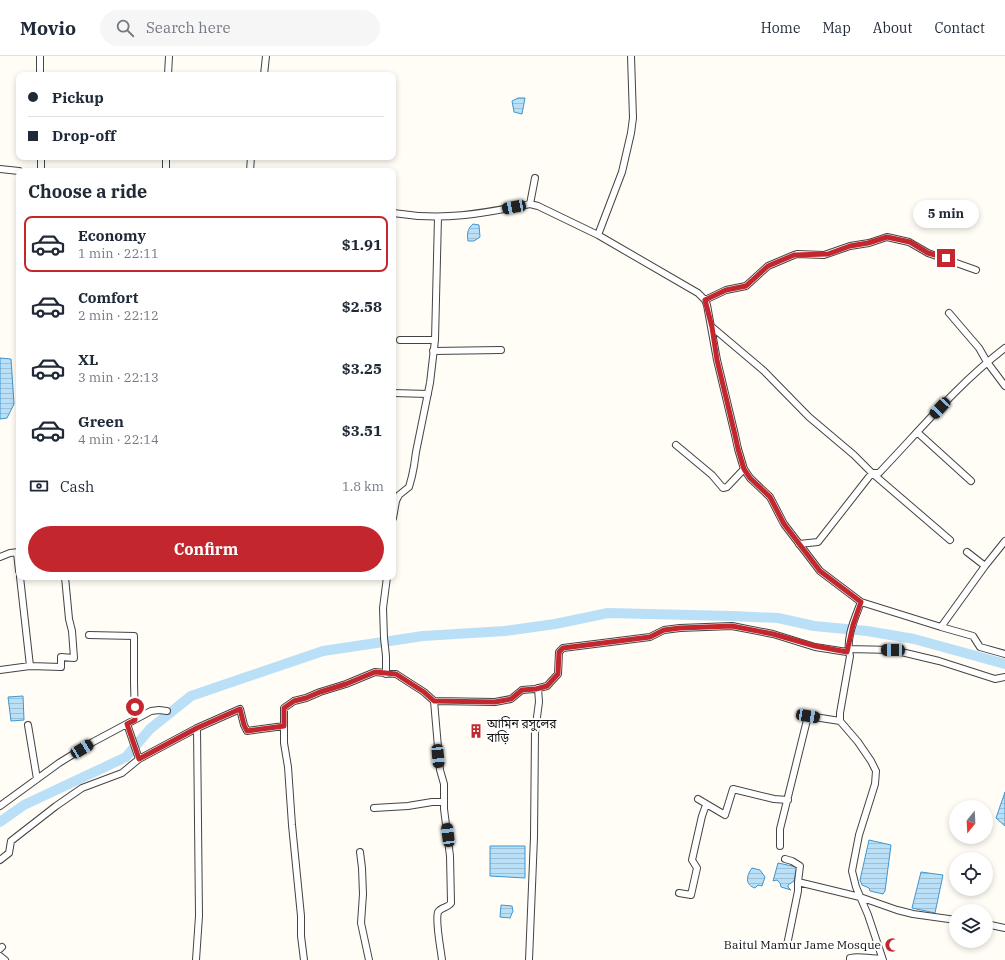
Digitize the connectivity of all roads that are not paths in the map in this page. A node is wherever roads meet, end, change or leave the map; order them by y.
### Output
1 (40, 56) edge
2 (169, 56) edge
3 (266, 56) edge
4 (631, 56) edge
5 (40, 72) edge
6 (168, 72) edge
7 (264, 72) edge
8 (0, 169) edge
9 (16, 171) edge
10 (535, 178) dead end
11 (530, 204) junction
12 (396, 214) edge
13 (438, 218) junction
14 (598, 235) junction
15 (976, 270) dead end
16 (705, 300) junction
17 (948, 313) dead end
18 (712, 327) junction
19 (400, 340) dead end
20 (434, 340) junction
21 (1005, 348) edge
22 (501, 350) dead end
23 (433, 351) junction
24 (987, 362) junction
25 (1005, 386) edge
26 (396, 393) edge
27 (428, 394) junction
28 (917, 432) junction
29 (676, 445) dead end
30 (744, 469) junction
31 (872, 473) junction
32 (971, 481) dead end
33 (396, 501) edge
34 (950, 540) dead end
35 (1005, 540) edge
36 (799, 544) junction
37 (967, 552) dead end
38 (16, 553) edge
39 (0, 557) edge
40 (985, 566) junction
41 (20, 580) edge
42 (65, 580) edge
43 (387, 580) edge
44 (861, 602) junction
45 (941, 627) junction
46 (89, 635) dead end
47 (848, 649) junction
48 (1005, 654) edge
49 (30, 666) junction
50 (0, 670) edge
51 (386, 674) junction
52 (1005, 677) edge
53 (538, 688) junction
54 (434, 701) junction
55 (167, 711) dead end
56 (135, 720) junction
57 (840, 721) junction
58 (127, 724) junction
59 (28, 726) dead end
60 (284, 726) junction
61 (197, 728) junction
62 (139, 759) junction
63 (37, 779) junction
64 (698, 799) dead end
65 (788, 800) junction
66 (444, 802) junction
67 (706, 805) junction
68 (0, 806) edge
69 (374, 808) dead end
70 (780, 846) dead end
71 (360, 852) dead end
72 (785, 859) dead end
73 (0, 860) edge
74 (798, 882) junction
75 (679, 894) dead end
76 (860, 897) junction
77 (949, 919) edge
78 (993, 925) edge
79 (1005, 928) edge
80 (787, 945) dead end
81 (0, 956) edge
82 (882, 959) edge
83 (5, 960) edge
84 (196, 960) edge
85 (304, 960) edge
86 (369, 960) edge
87 (442, 960) edge
88 (529, 960) edge
89 (850, 960) edge

1 - 5 street
2 - 6 street
3 - 7 street
4 - 14 street
8 - 9 street
10 - 11 street
11 - 13 street
11 - 14 street
12 - 13 street
13 - 20 street
14 - 16 street
15 - 16 street
16 - 18 street
17 - 24 street
18 - 30 street
18 - 31 street
19 - 20 street
20 - 23 street
21 - 24 street
22 - 23 street
23 - 27 street
24 - 25 street
24 - 28 street
26 - 27 street
27 - 33 street
28 - 31 street
28 - 32 street
29 - 30 street
30 - 36 street
31 - 34 street
31 - 36 street
35 - 40 street
36 - 44 street
37 - 40 street
38 - 39 street
40 - 45 street
41 - 49 street
42 - 49 street
43 - 51 street
44 - 45 street
44 - 47 street
45 - 48 street
46 - 56 street
47 - 52 street
47 - 53 street
47 - 57 street
49 - 50 street
51 - 54 street
51 - 60 street
53 - 54 street
53 - 88 street
54 - 66 street
55 - 56 street
56 - 58 street
57 - 65 street
57 - 76 street
58 - 62 street
58 - 63 street
59 - 63 street
60 - 61 street
60 - 85 street
61 - 62 street
61 - 84 street
62 - 73 street
63 - 68 street
64 - 67 street
65 - 67 street
65 - 70 street
66 - 69 street
66 - 87 street
67 - 75 street
71 - 86 street
72 - 74 street
74 - 76 street
74 - 80 street
76 - 77 street
76 - 82 street
78 - 79 street
81 - 83 street
82 - 89 street

